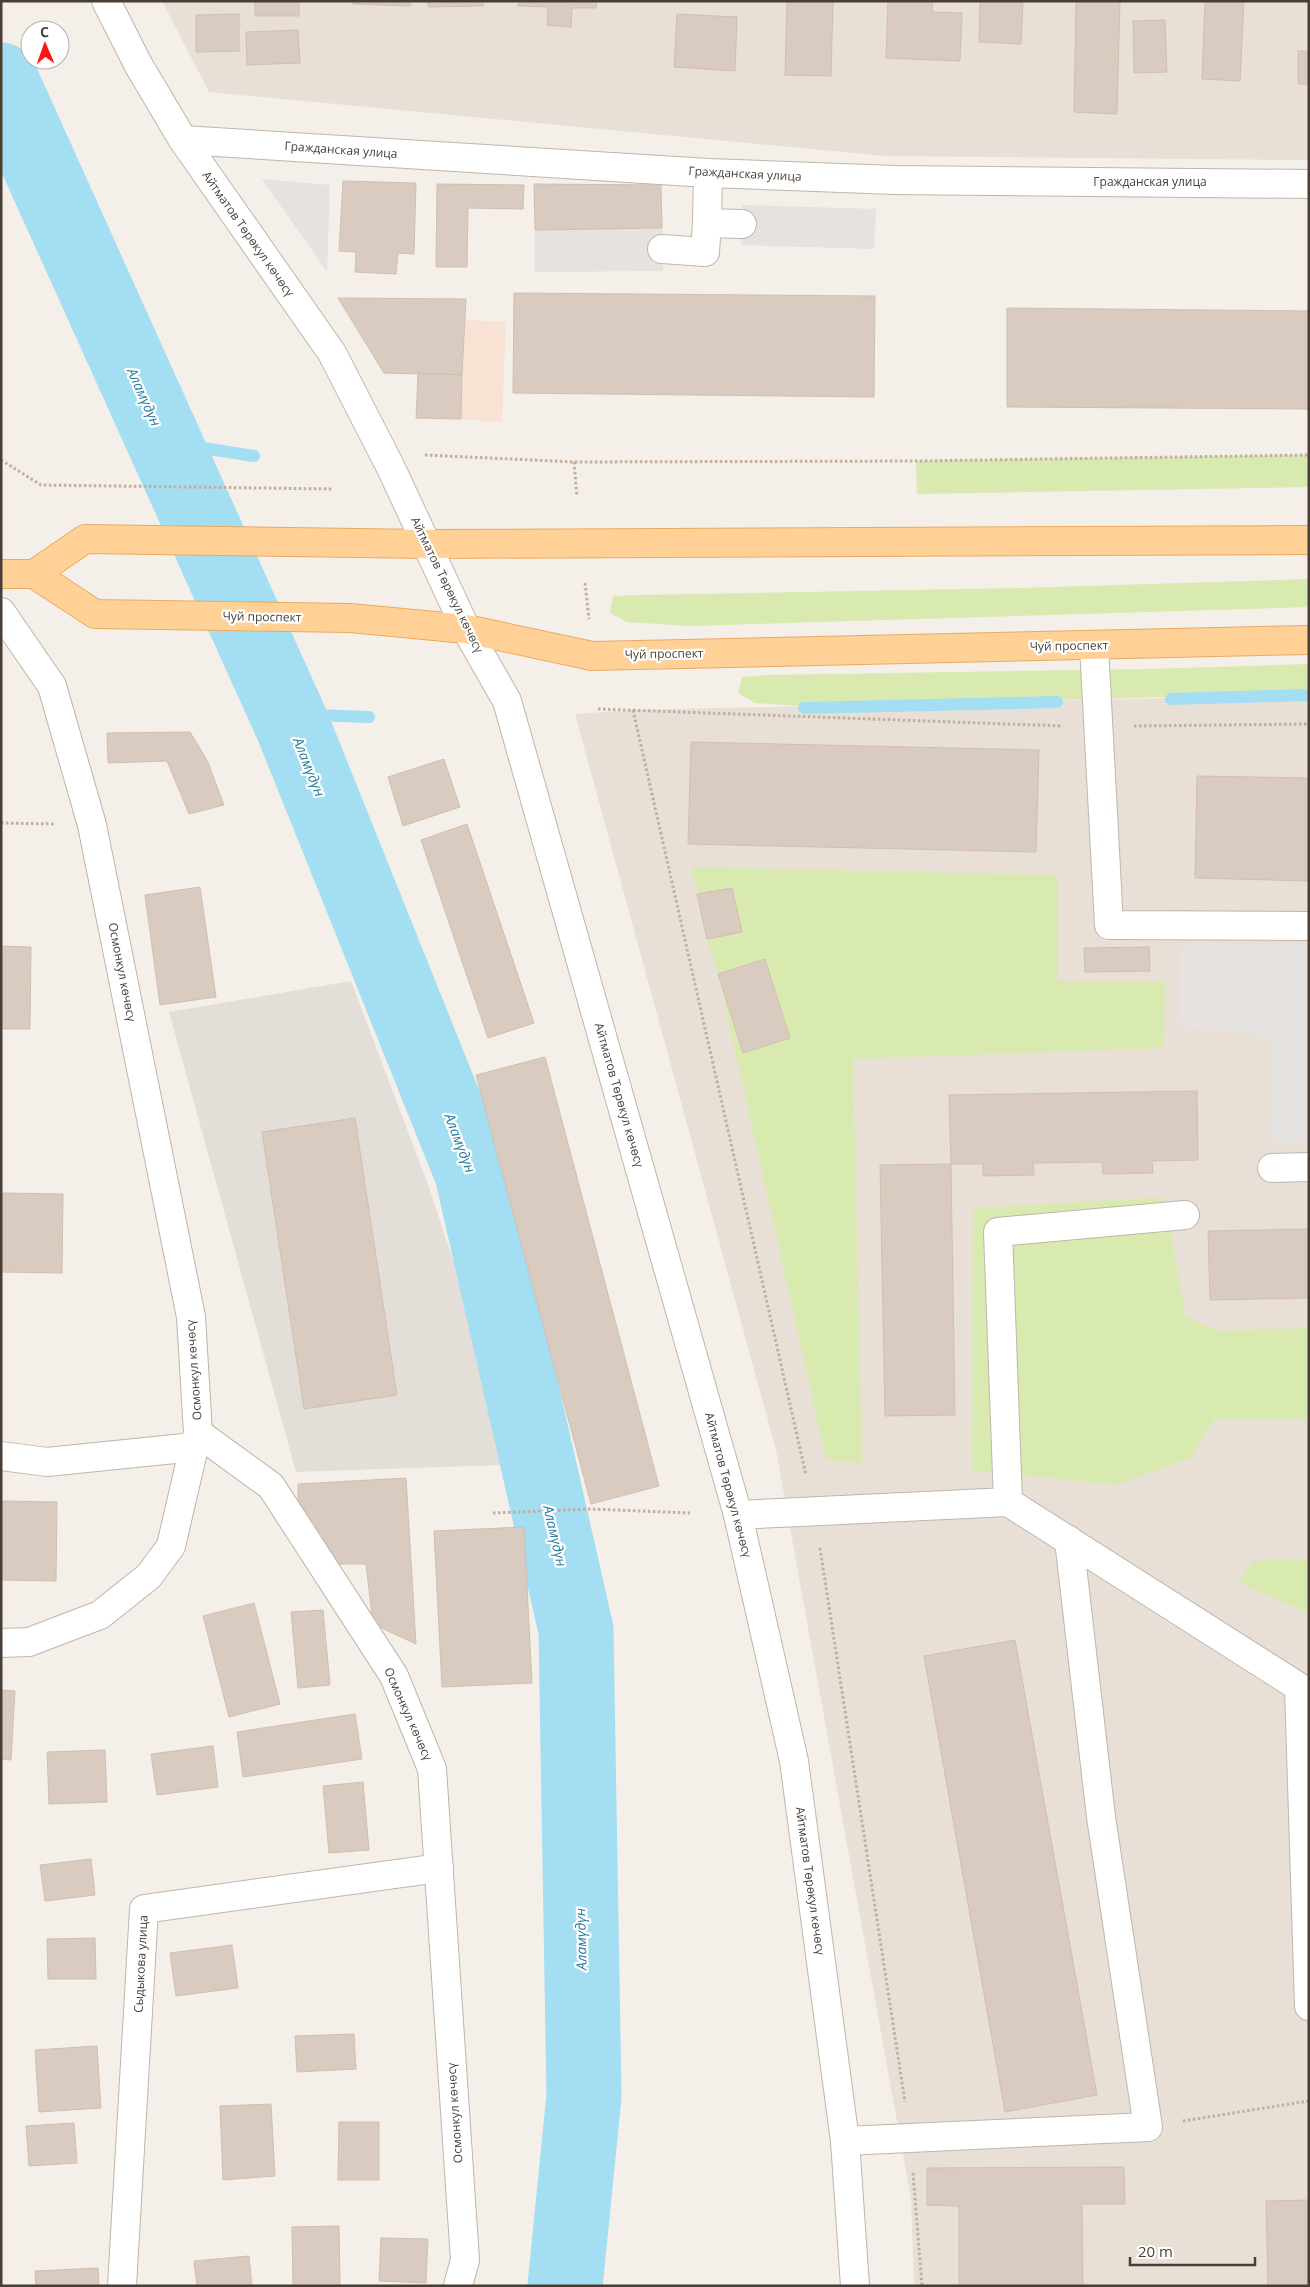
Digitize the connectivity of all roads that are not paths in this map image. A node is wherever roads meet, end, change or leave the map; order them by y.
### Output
1 (106, 1) edge
2 (183, 140) junction
3 (708, 173) junction
4 (1309, 184) edge
5 (707, 223) junction
6 (742, 224) dead end
7 (662, 249) dead end
8 (1309, 540) edge
9 (427, 544) junction
10 (1, 574) edge
11 (34, 574) junction
12 (1, 612) edge
13 (466, 629) junction
14 (1309, 640) edge
15 (1094, 646) junction
16 (1309, 926) edge
17 (1309, 1167) edge
18 (1272, 1168) dead end
19 (1185, 1215) dead end
20 (196, 1440) junction
21 (1, 1456) edge
22 (1008, 1502) junction
23 (738, 1515) junction
24 (1069, 1540) junction
25 (1, 1643) edge
26 (438, 1868) junction
27 (1309, 2006) edge
28 (844, 2141) junction
29 (122, 2286) edge
30 (458, 2286) edge
31 (855, 2286) edge

1 - 2 street, Айтматов Төрөкул көчөсү
2 - 3 street, Гражданская улица
2 - 9 street, Айтматов Төрөкул көчөсү
3 - 4 street, Гражданская улица
3 - 5 street
5 - 6 street
5 - 7 street
8 - 9 main road
9 - 11 main road
9 - 13 street, Айтматов Төрөкул көчөсү
10 - 11 main road
11 - 13 main road, Чуй проспект
12 - 20 street, Осмонкул көчөсү
13 - 15 main road, Чуй проспект
13 - 23 street, Айтматов Төрөкул көчөсү
14 - 15 main road, Чуй проспект
15 - 16 street
17 - 18 street
19 - 22 street
20 - 21 street
20 - 25 street
20 - 26 street, Осмонкул көчөсү
22 - 23 street
22 - 24 street
23 - 28 street, Айтматов Төрөкул көчөсү
24 - 27 street
24 - 28 street
26 - 29 street, Сыдыкова улица
26 - 30 street, Осмонкул көчөсү
28 - 31 street, Айтматов Төрөкул көчөсү

